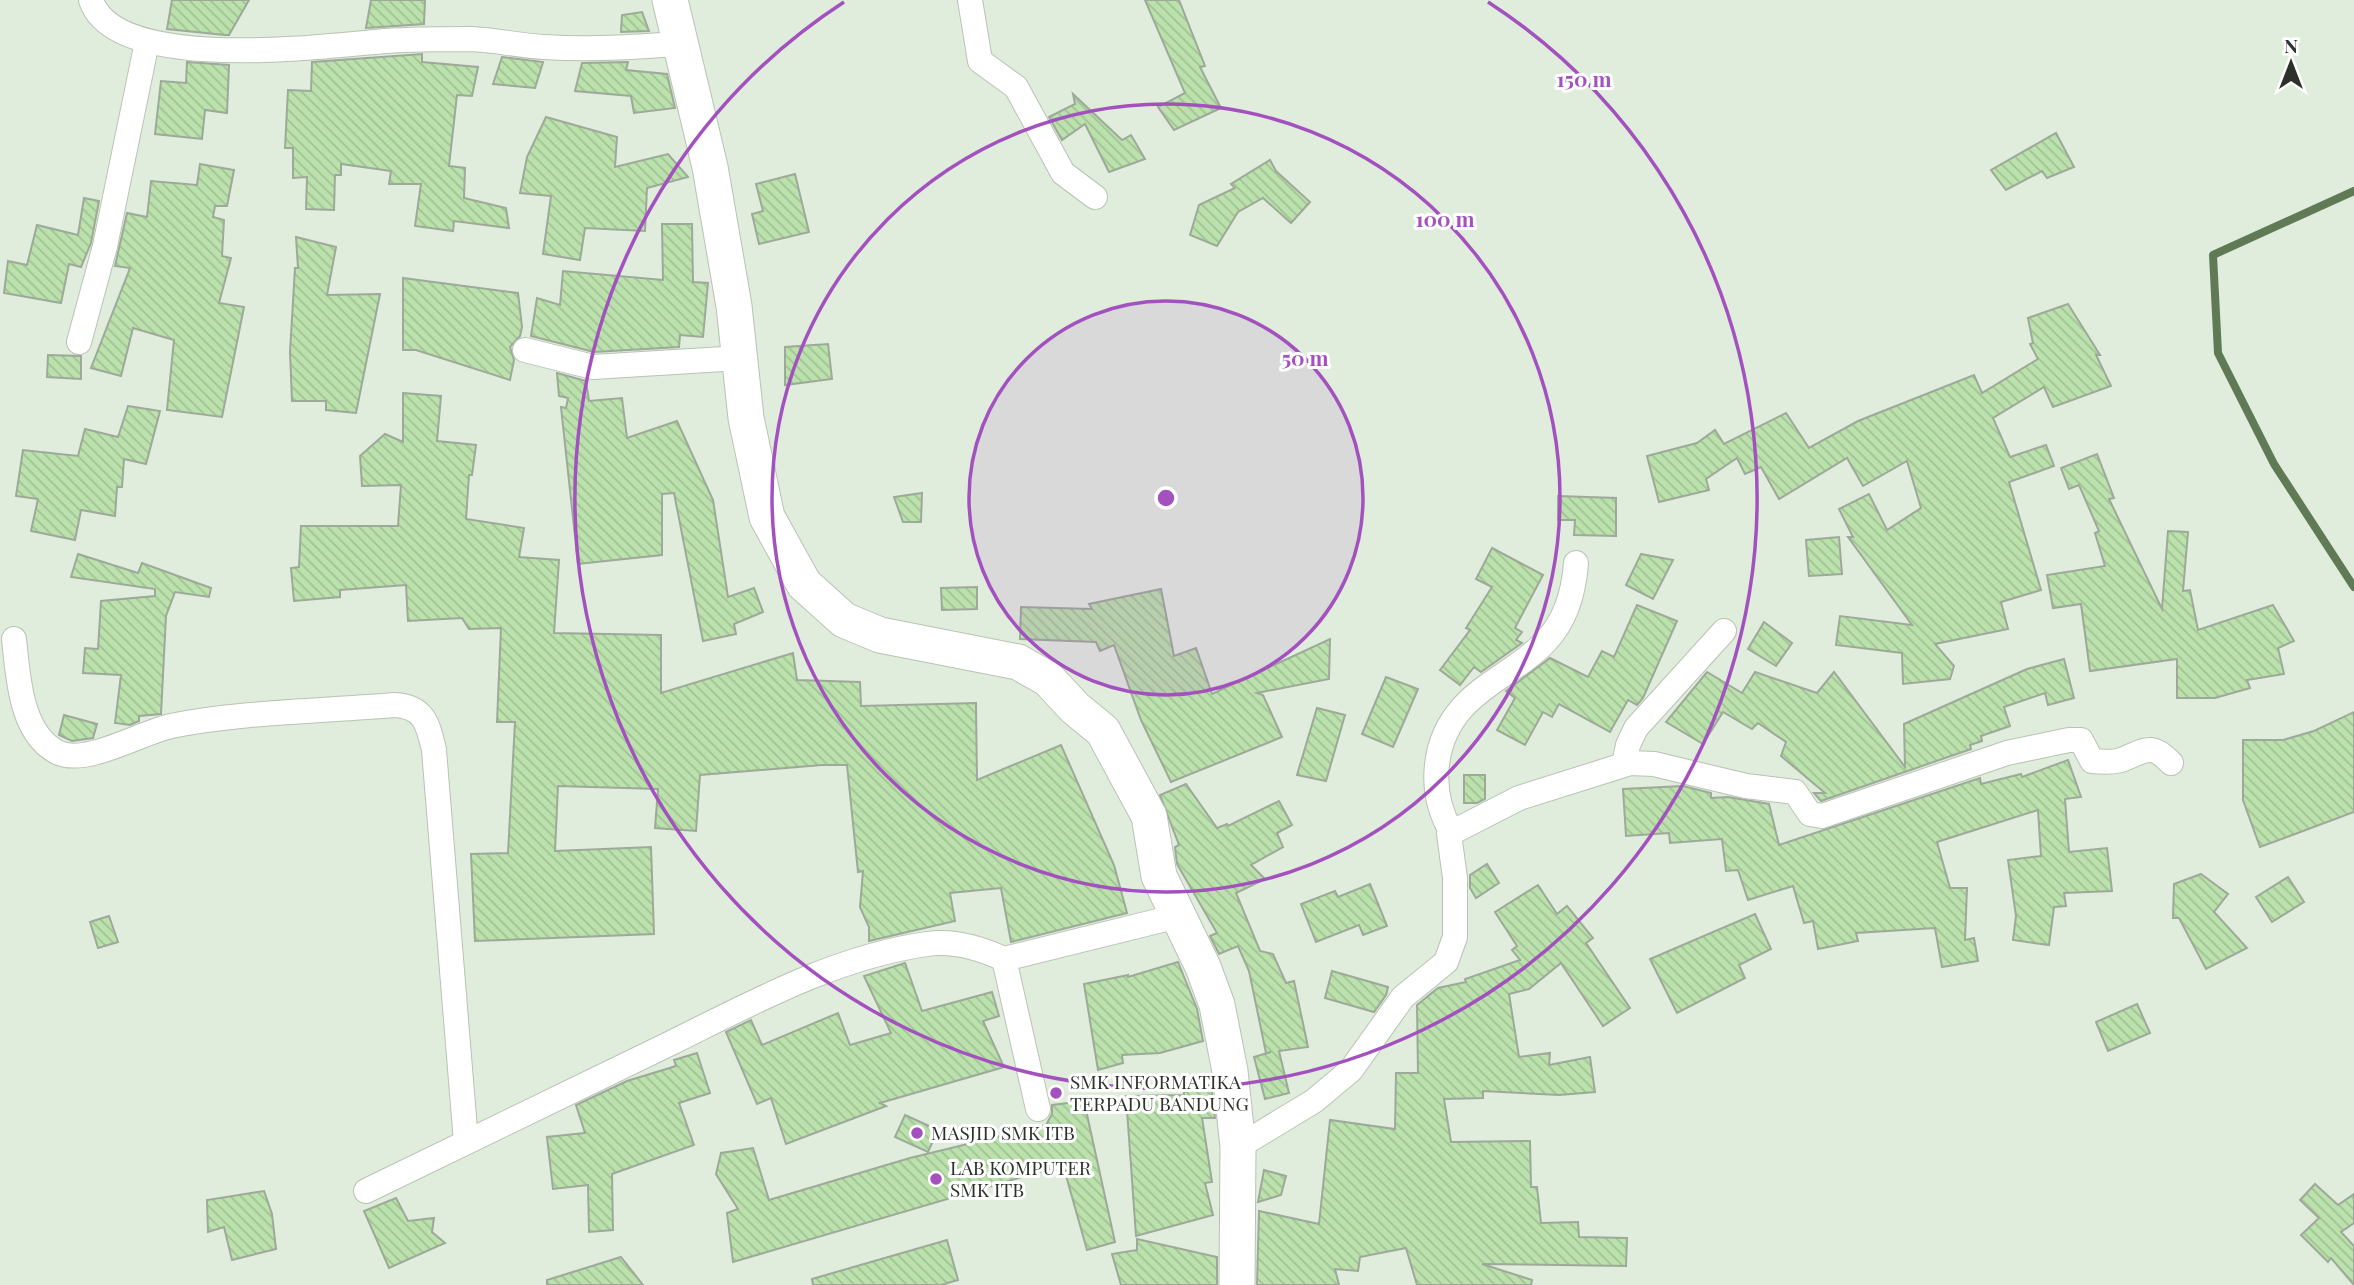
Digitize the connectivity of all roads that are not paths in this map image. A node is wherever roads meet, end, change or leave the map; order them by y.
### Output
1 (91, 0) edge
2 (670, 0) edge
3 (970, 0) edge
4 (147, 42) junction
5 (678, 44) junction
6 (1095, 197) dead end
7 (79, 342) dead end
8 (525, 350) dead end
9 (740, 358) junction
10 (1576, 563) dead end
11 (1724, 631) dead end
12 (14, 639) dead end
13 (1624, 764) junction
14 (2171, 764) dead end
15 (1451, 831) junction
16 (1178, 916) junction
17 (1004, 959) junction
18 (1038, 1109) dead end
19 (466, 1142) junction
20 (1238, 1147) junction
21 (366, 1191) dead end
22 (1237, 1285) edge

1 - 4 street
2 - 5 main road
3 - 6 street
4 - 5 street
4 - 7 street
5 - 9 main road
8 - 9 street
9 - 16 main road
10 - 15 street
11 - 13 street
12 - 19 street
13 - 14 street
13 - 15 street
15 - 20 street
16 - 17 street
16 - 20 main road
17 - 18 street
17 - 19 street
19 - 21 street
20 - 22 main road

